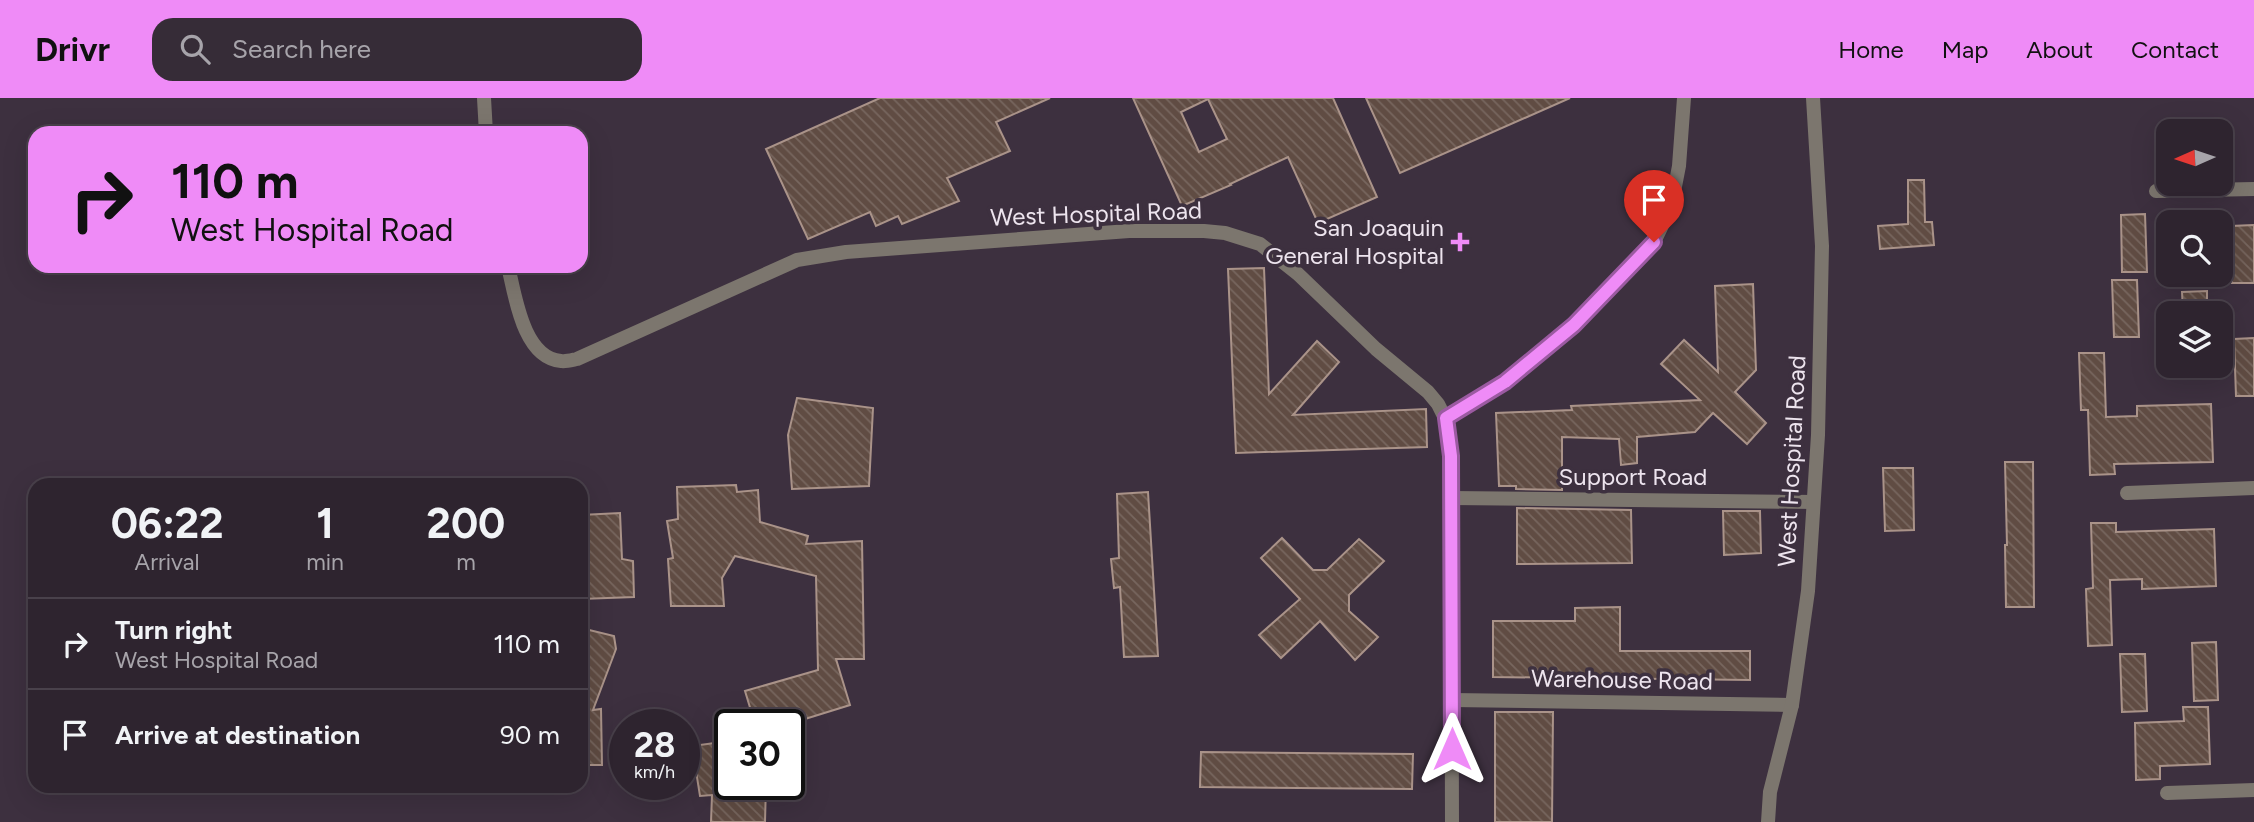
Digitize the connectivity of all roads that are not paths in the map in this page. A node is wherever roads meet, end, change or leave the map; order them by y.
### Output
1 (484, 98) edge
2 (1684, 98) edge
3 (1813, 98) edge
4 (486, 126) edge
5 (2254, 188) edge
6 (2233, 189) edge
7 (510, 273) edge
8 (1446, 418) junction
9 (2254, 488) edge
10 (2127, 493) dead end
11 (1451, 498) junction
12 (1814, 502) junction
13 (1452, 700) junction
14 (1792, 705) junction
15 (2254, 790) edge
16 (2168, 793) dead end
17 (1452, 822) edge
18 (1768, 822) edge

1 - 4 street
2 - 8 street
3 - 12 street, West Hospital Road
5 - 6 street
7 - 8 street, West Hospital Road
8 - 11 street
9 - 10 street
11 - 12 street, Support Road
11 - 13 street
12 - 14 street, West Hospital Road
13 - 14 street, Warehouse Road
13 - 17 street
14 - 18 street, West Hospital Road
15 - 16 street

